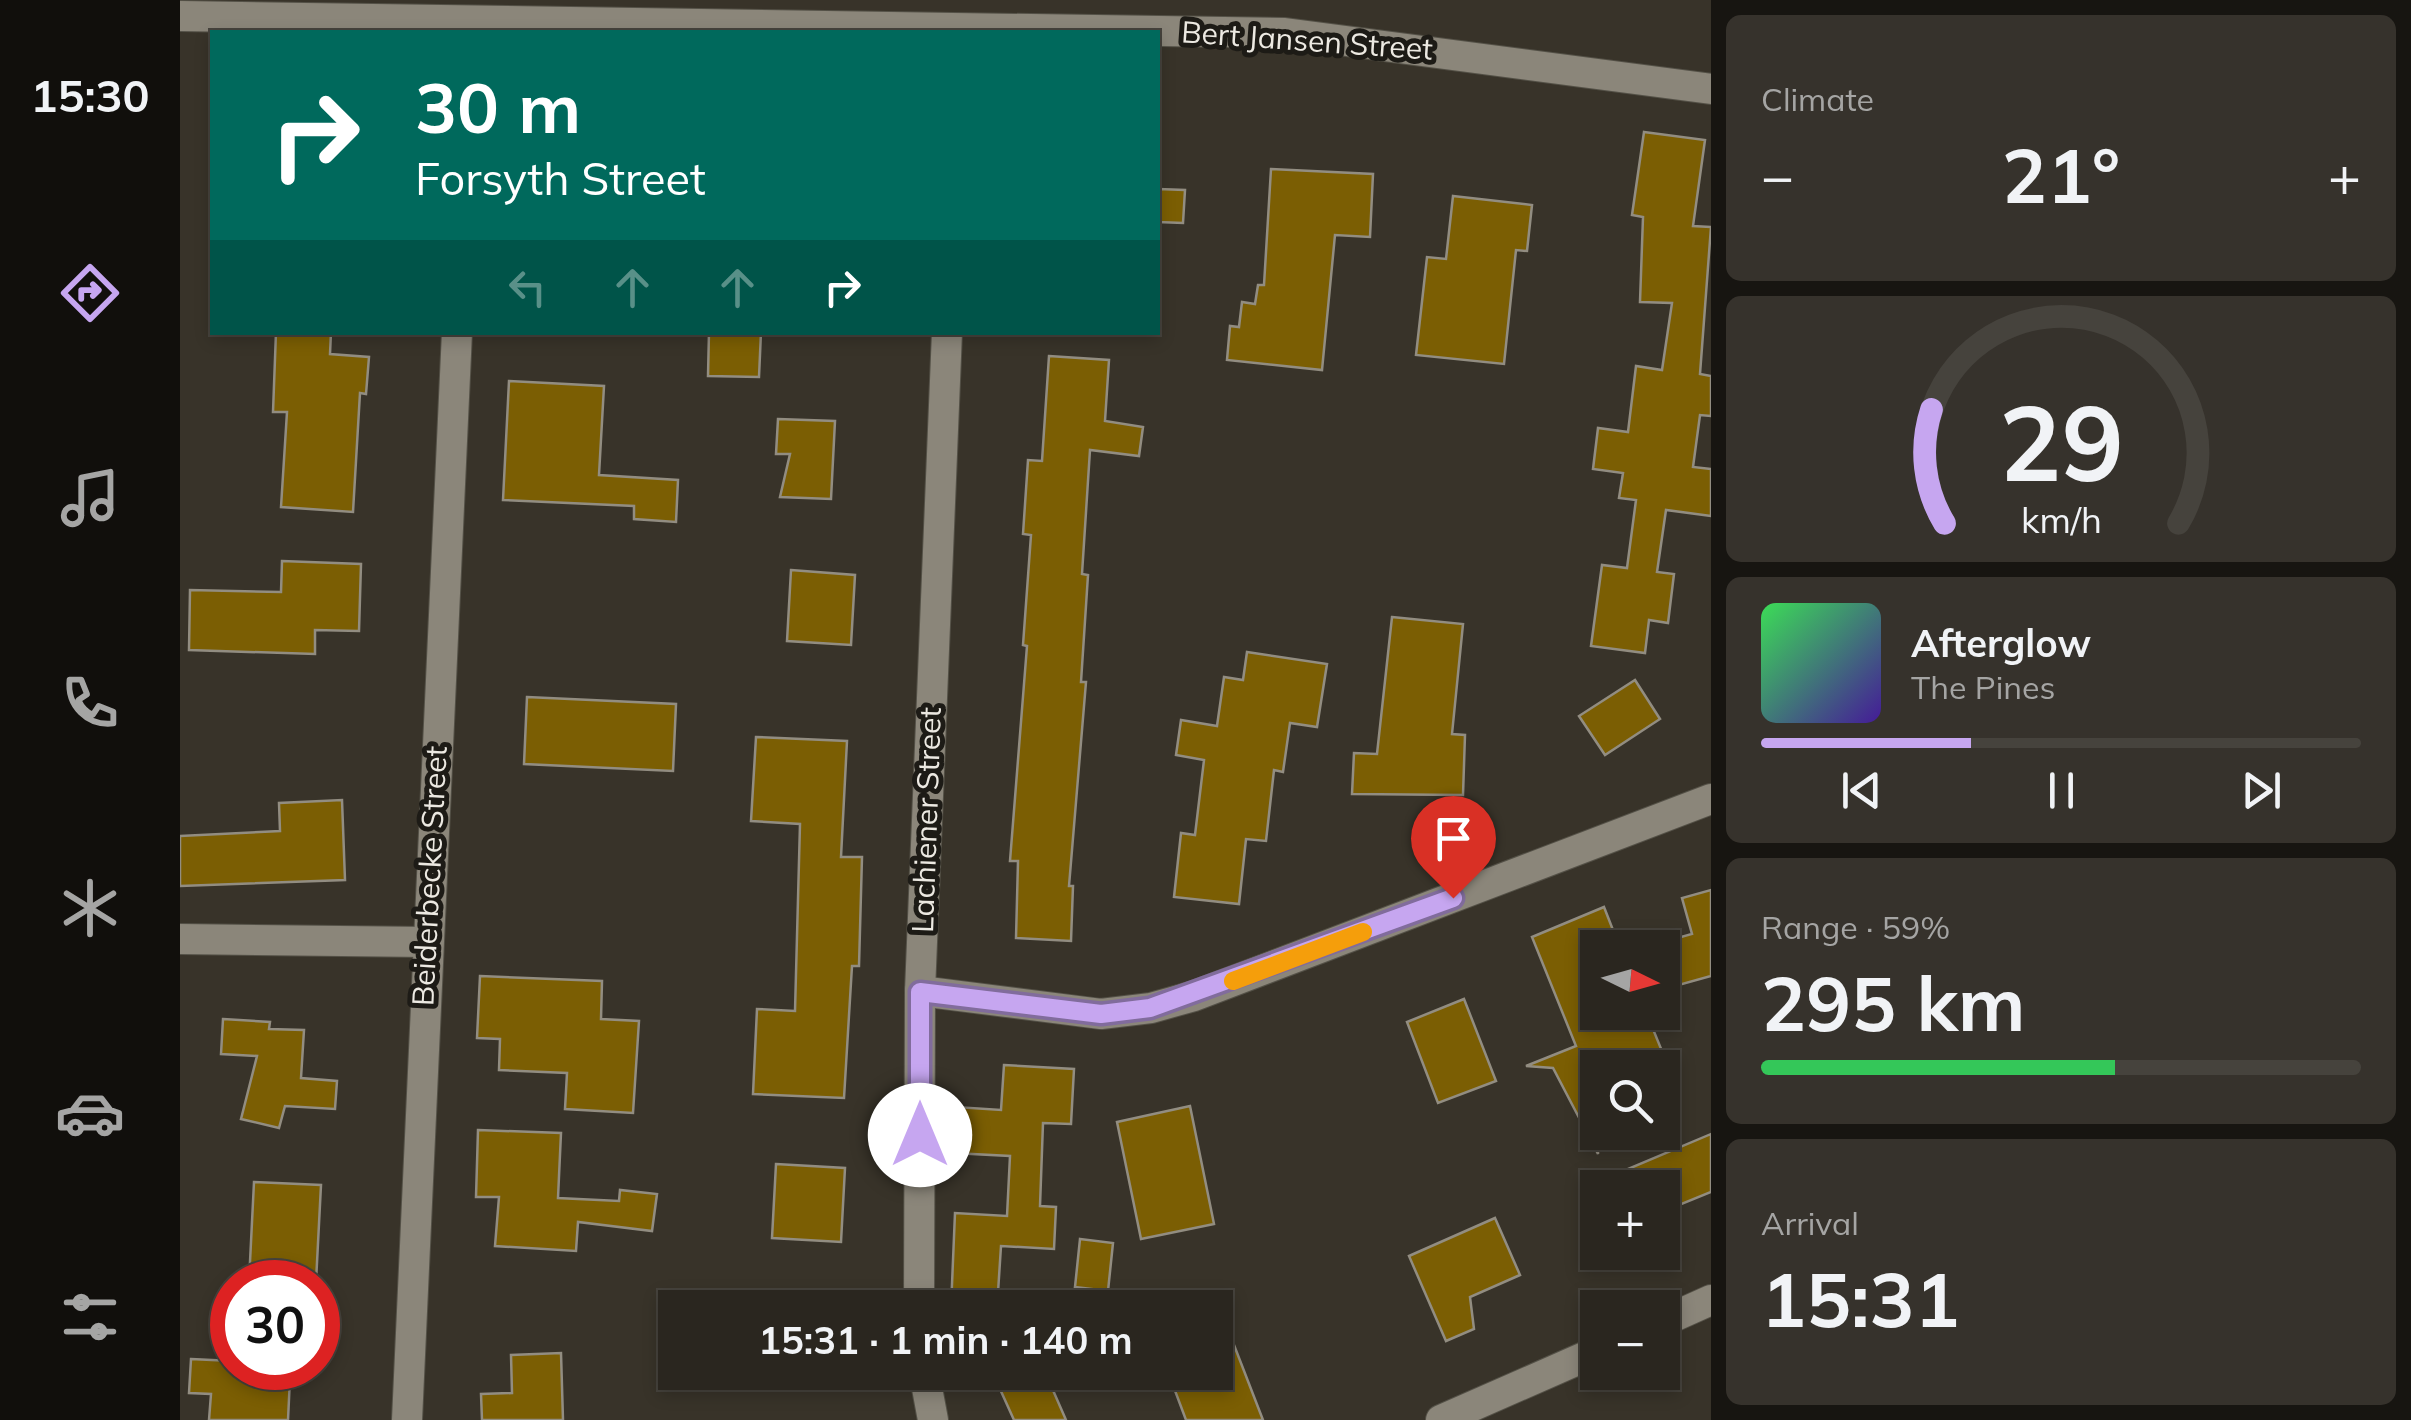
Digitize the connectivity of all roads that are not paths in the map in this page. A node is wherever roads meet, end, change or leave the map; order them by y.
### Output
1 (180, 16) edge
2 (472, 17) edge
3 (959, 19) edge
4 (1711, 89) edge
5 (457, 335) edge
6 (947, 335) edge
7 (1711, 799) edge
8 (180, 938) edge
9 (427, 942) junction
10 (920, 992) junction
11 (919, 1290) edge
12 (1711, 1300) edge
13 (1680, 1314) edge
14 (1580, 1359) edge
15 (927, 1390) edge
16 (407, 1420) edge
17 (933, 1420) edge
18 (1442, 1420) edge

1 - 2 street, Bert Jansen Street
2 - 3 street, Bert Jansen Street
3 - 4 street, Bert Jansen Street
5 - 9 street, Beiderbecke Street
6 - 10 street, Lachiener Street
7 - 10 street
8 - 9 street
9 - 16 street, Beiderbecke Street
10 - 11 street, Lachiener Street
12 - 13 street
14 - 18 street
15 - 17 street

